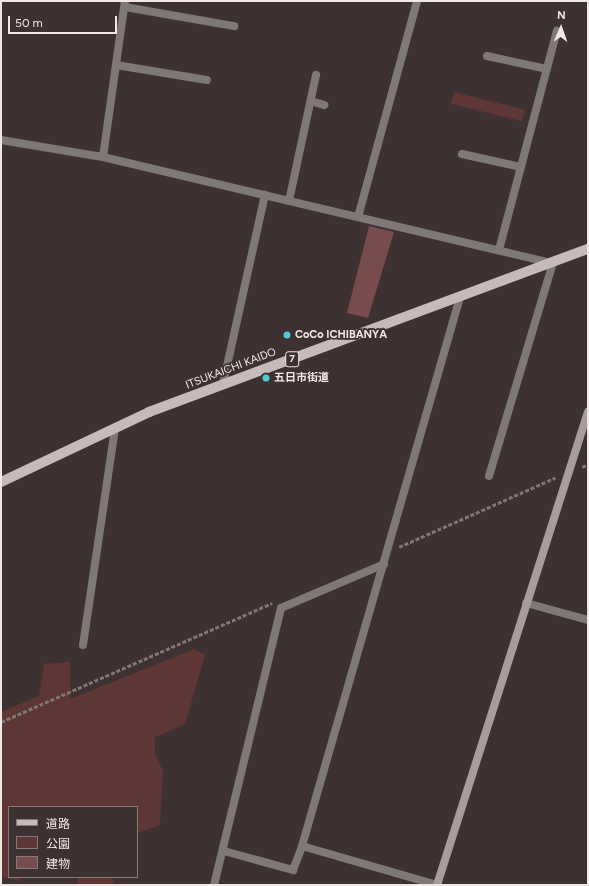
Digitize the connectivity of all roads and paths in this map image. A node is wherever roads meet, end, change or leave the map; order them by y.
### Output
1 (417, 1) edge
2 (125, 4) edge
3 (234, 26) dead end
4 (556, 31) dead end
5 (487, 56) dead end
6 (116, 65) junction
7 (546, 69) junction
8 (316, 74) dead end
9 (207, 80) dead end
10 (310, 101) junction
11 (324, 105) dead end
12 (1, 140) edge
13 (462, 154) dead end
14 (103, 158) junction
15 (521, 167) junction
16 (265, 195) junction
17 (289, 201) junction
18 (358, 217) junction
19 (588, 249) edge
20 (499, 250) junction
21 (552, 263) junction
22 (460, 297) junction
23 (223, 384) junction
24 (588, 410) edge
25 (115, 427) junction
26 (588, 464) edge
27 (566, 474) junction
28 (490, 476) dead end
29 (1, 482) edge
30 (388, 552) junction
31 (384, 564) junction
32 (526, 603) junction
33 (279, 605) junction
34 (588, 620) edge
35 (83, 645) dead end
36 (1, 722) edge
37 (302, 846) junction
38 (224, 851) junction
39 (214, 885) edge
40 (437, 885) edge

1 - 18 street
2 - 3 street
2 - 6 street
4 - 7 street
5 - 7 street
6 - 9 street
6 - 14 street
7 - 15 street
8 - 10 street
10 - 11 street
10 - 17 street
12 - 14 street
13 - 15 street
14 - 16 street
15 - 20 street
16 - 17 street
16 - 23 street
17 - 18 street
18 - 20 street
19 - 21 main road, ITSUKAICHI KAIDO / 7
20 - 21 street
21 - 22 main road, ITSUKAICHI KAIDO / 7
21 - 28 street
22 - 23 main road, ITSUKAICHI KAIDO / 7
22 - 30 street
23 - 25 main road, ITSUKAICHI KAIDO / 7
24 - 27 street
25 - 29 main road, ITSUKAICHI KAIDO / 7
25 - 35 street
26 - 27 path
27 - 30 path
27 - 32 street
30 - 31 street
31 - 33 street
31 - 37 street
32 - 34 street
32 - 40 street
33 - 36 path
33 - 38 street
37 - 38 street
37 - 40 street
38 - 39 street

